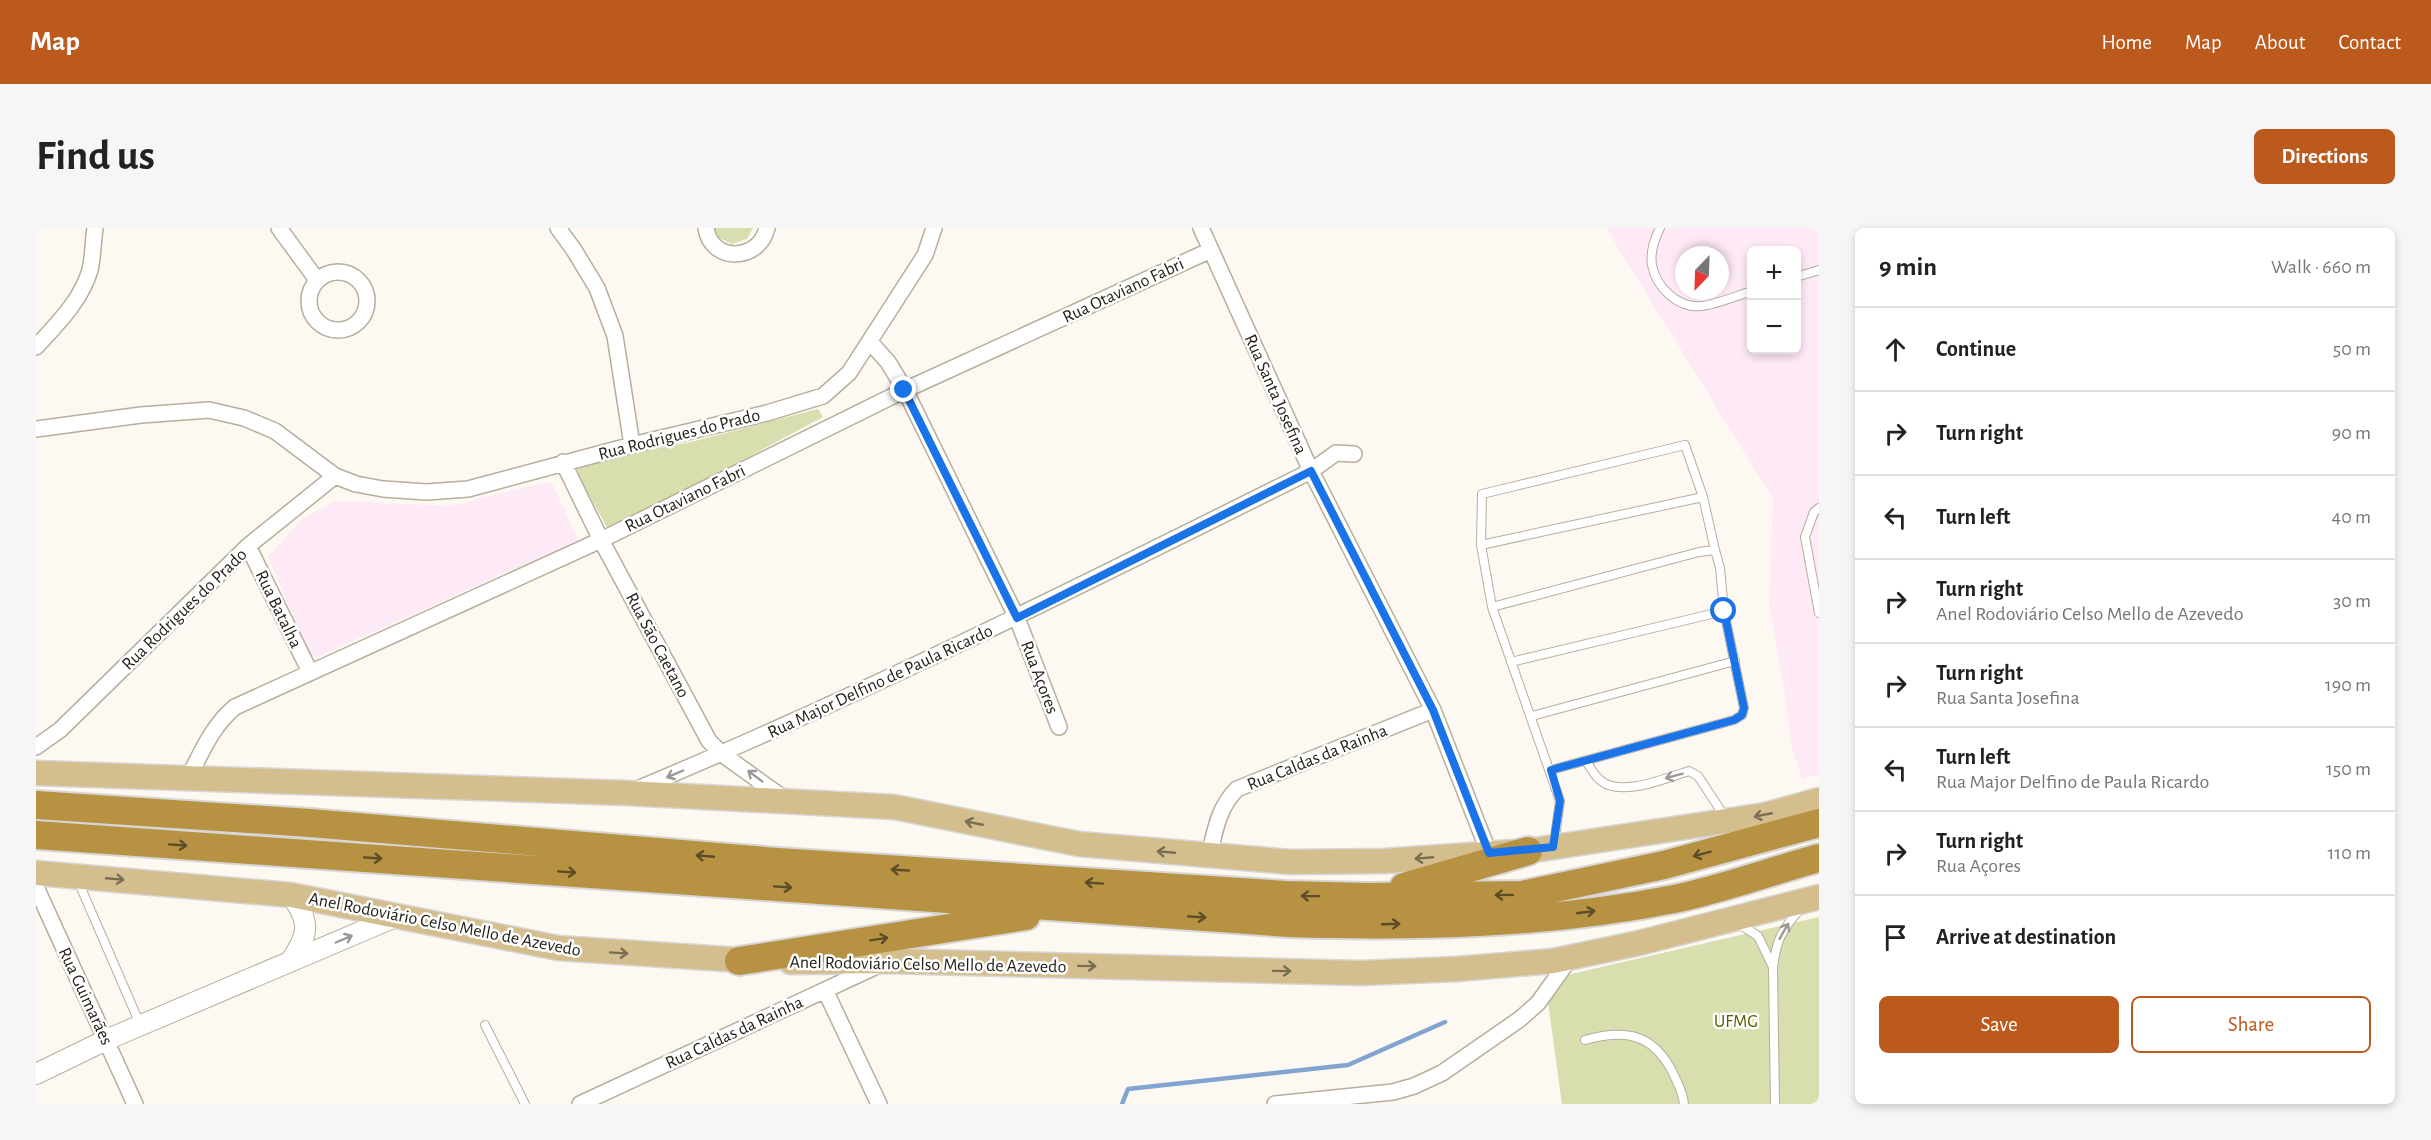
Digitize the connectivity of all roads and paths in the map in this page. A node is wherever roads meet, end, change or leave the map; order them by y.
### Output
1 (94, 228) edge
2 (279, 228) edge
3 (558, 228) edge
4 (706, 228) edge
5 (767, 228) edge
6 (934, 228) edge
7 (1201, 228) edge
8 (1660, 228) edge
9 (1211, 250) junction
10 (1819, 270) edge
11 (1801, 276) edge
12 (317, 280) dead end
13 (1747, 292) edge
14 (870, 342) junction
15 (36, 347) edge
16 (904, 390) junction
17 (36, 429) edge
18 (632, 445) junction
19 (1354, 454) dead end
20 (563, 462) junction
21 (1311, 471) junction
22 (335, 476) junction
23 (1703, 496) junction
24 (1819, 508) edge
25 (601, 540) junction
26 (248, 546) junction
27 (1481, 546) junction
28 (1715, 550) junction
29 (1492, 607) junction
30 (1724, 611) junction
31 (1819, 613) edge
32 (1017, 618) junction
33 (1511, 662) junction
34 (1735, 662) junction
35 (310, 672) junction
36 (1433, 710) junction
37 (1532, 716) junction
38 (1059, 727) dead end
39 (36, 747) edge
40 (722, 754) junction
41 (1586, 760) junction
42 (1551, 770) junction
43 (36, 772) edge
44 (188, 778) junction
45 (627, 794) junction
46 (786, 800) junction
47 (1819, 800) edge
48 (36, 805) edge
49 (1728, 820) junction
50 (1819, 822) edge
51 (36, 835) edge
52 (1541, 849) junction
53 (1489, 853) junction
54 (1209, 856) junction
55 (1819, 858) edge
56 (36, 873) edge
57 (76, 875) junction
58 (36, 887) edge
59 (291, 895) junction
60 (1368, 897) junction
61 (1813, 899) edge
62 (1076, 908) junction
63 (400, 915) junction
64 (1729, 920) junction
65 (1571, 957) junction
66 (739, 961) junction
67 (889, 961) junction
68 (290, 962) junction
69 (1773, 968) junction
70 (825, 990) junction
71 (485, 1025) dead end
72 (141, 1026) junction
73 (106, 1040) junction
74 (1585, 1040) dead end
75 (36, 1074) edge
76 (135, 1104) edge
77 (525, 1104) edge
78 (580, 1104) edge
79 (879, 1104) edge
80 (1275, 1104) edge
81 (1684, 1104) edge
82 (1775, 1104) edge

1 - 15 street
2 - 12 street
3 - 18 street
4 - 5 street
6 - 14 street, Rua Rodrigues do Prado
7 - 9 street, Rua Santa Josefina
8 - 13 lane
9 - 16 street, Rua Otaviano Fabri
9 - 21 street, Rua Santa Josefina
10 - 11 lane
14 - 16 street, Rua Açores
14 - 18 street, Rua Rodrigues do Prado
16 - 25 street, Rua Otaviano Fabri
16 - 32 street, Rua Açores
17 - 22 street, Rua Rodrigues do Prado
18 - 20 street, Rua Rodrigues do Prado
19 - 21 street, Rua Major Delfino de Paula Ricardo
20 - 22 street, Rua Rodrigues do Prado
20 - 25 street, Rua São Caetano
21 - 32 street, Rua Major Delfino de Paula Ricardo
21 - 36 street, Rua Santa Josefina
22 - 26 street, Rua Rodrigues do Prado
23 - 27 lane
23 - 27 lane
23 - 28 lane
24 - 31 lane
25 - 35 street, Rua Otaviano Fabri
25 - 40 street, Rua São Caetano
26 - 35 street, Rua Batalha
26 - 39 street, Rua Rodrigues do Prado
27 - 29 lane
28 - 29 lane
28 - 30 lane
29 - 33 lane
30 - 33 lane
30 - 34 lane
32 - 38 street, Rua Açores
32 - 40 street, Rua Major Delfino de Paula Ricardo
33 - 37 lane
34 - 37 lane
34 - 41 lane
35 - 44 street, Rua Otaviano Fabri
36 - 53 street, Rua Santa Josefina
36 - 54 street, Rua Caldas da Rainha
37 - 42 lane
40 -> 45 street, Rua Major Delfino de Paula Ricardo
46 -> 40 street, Rua São Caetano
41 - 42 lane
49 -> 41 lane
42 - 52 lane
43 - 44 main road
44 - 45 main road
45 - 46 main road
54 -> 46 main road
47 -> 49 main road
60 -> 48 highway
49 - 52 main road
50 -> 60 highway
51 -> 62 highway
52 - 53 main road
52 - 60 highway
53 -> 54 main road
62 -> 55 highway
56 - 57 main road, Anel Rodoviário Celso Mello de Azevedo
57 -> 59 main road, Anel Rodoviário Celso Mello de Azevedo
57 - 72 lane
58 - 73 street, Rua Guimarães
59 - 63 main road, Anel Rodoviário Celso Mello de Azevedo
59 - 68 street
61 - 64 main road, Anel Rodoviário Celso Mello de Azevedo
69 -> 61 lane
66 -> 62 highway
63 -> 66 main road, Anel Rodoviário Celso Mello de Azevedo
68 -> 63 street
64 - 65 main road, Anel Rodoviário Celso Mello de Azevedo
64 - 69 lane
67 -> 65 main road, Anel Rodoviário Celso Mello de Azevedo
65 - 80 street
66 - 67 main road, Anel Rodoviário Celso Mello de Azevedo
67 - 70 street, Rua Caldas da Rainha
68 - 72 street
69 - 82 lane
70 - 78 street, Rua Caldas da Rainha
70 - 79 street
71 - 77 lane
72 - 73 street
73 - 75 street
73 - 76 street, Rua Guimarães
74 - 81 lane

